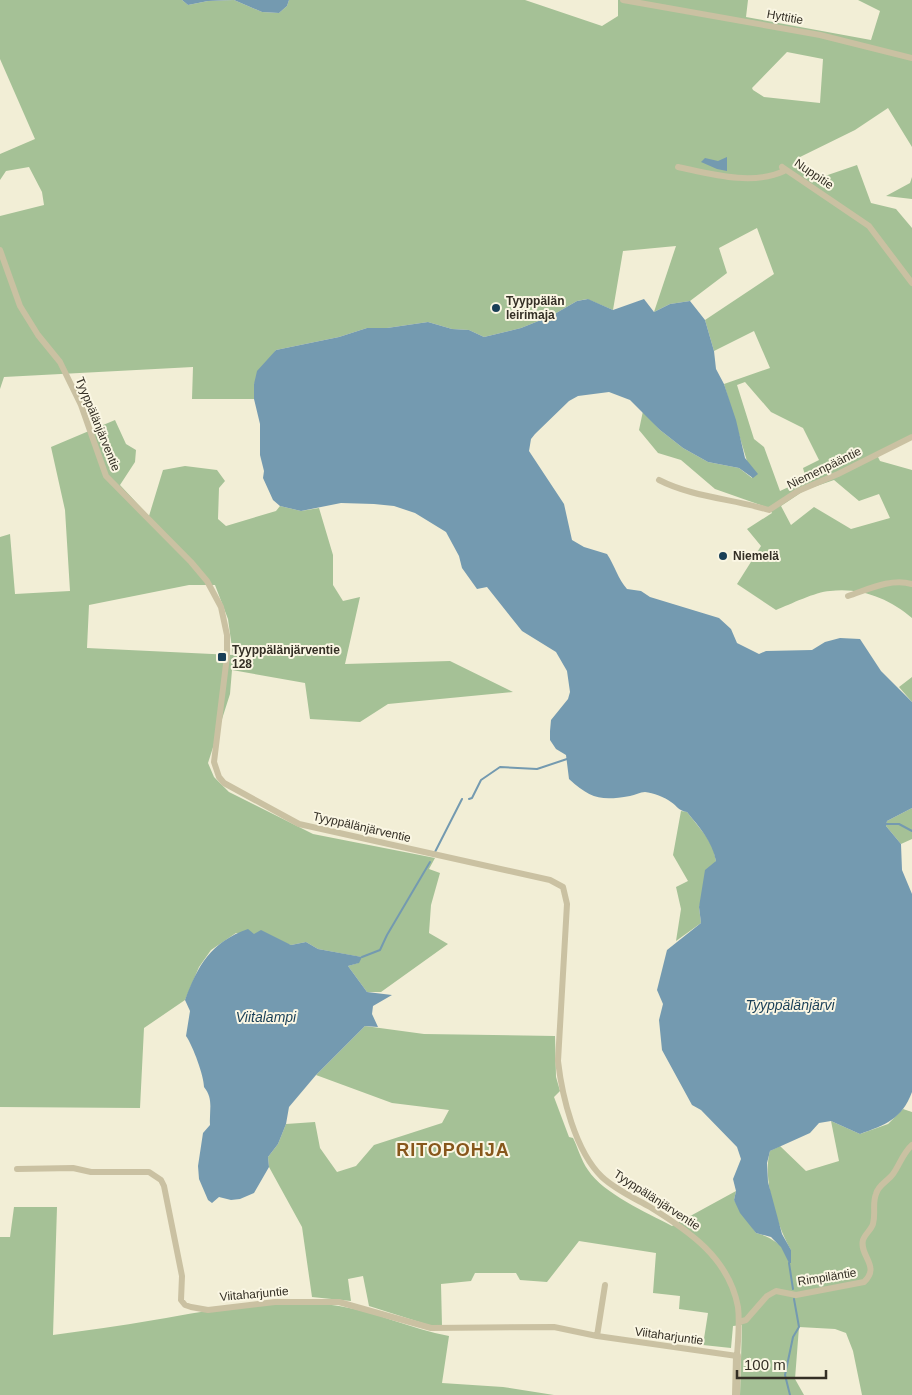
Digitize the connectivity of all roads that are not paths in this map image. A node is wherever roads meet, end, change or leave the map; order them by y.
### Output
1 (622, 0) edge
2 (912, 58) edge
3 (678, 167) dead end
4 (0, 250) edge
5 (911, 280) edge
6 (912, 437) edge
7 (659, 480) dead end
8 (912, 584) edge
9 (848, 596) dead end
10 (912, 1145) edge
11 (17, 1169) dead end
12 (605, 1285) dead end
13 (739, 1322) junction
14 (597, 1336) junction
15 (738, 1356) junction
16 (736, 1395) edge

1 - 2 street, Hyttitie
3 - 5 street, Nuppitie
4 - 13 street, Tyyppälänjärventie
6 - 7 street, Niemenpääntie
8 - 9 street
10 - 13 street, Rimpiläntie
11 - 14 street, Viitaharjuntie
12 - 14 street
13 - 15 street, Tyyppälänjärventie
14 - 15 street, Viitaharjuntie
15 - 16 street

